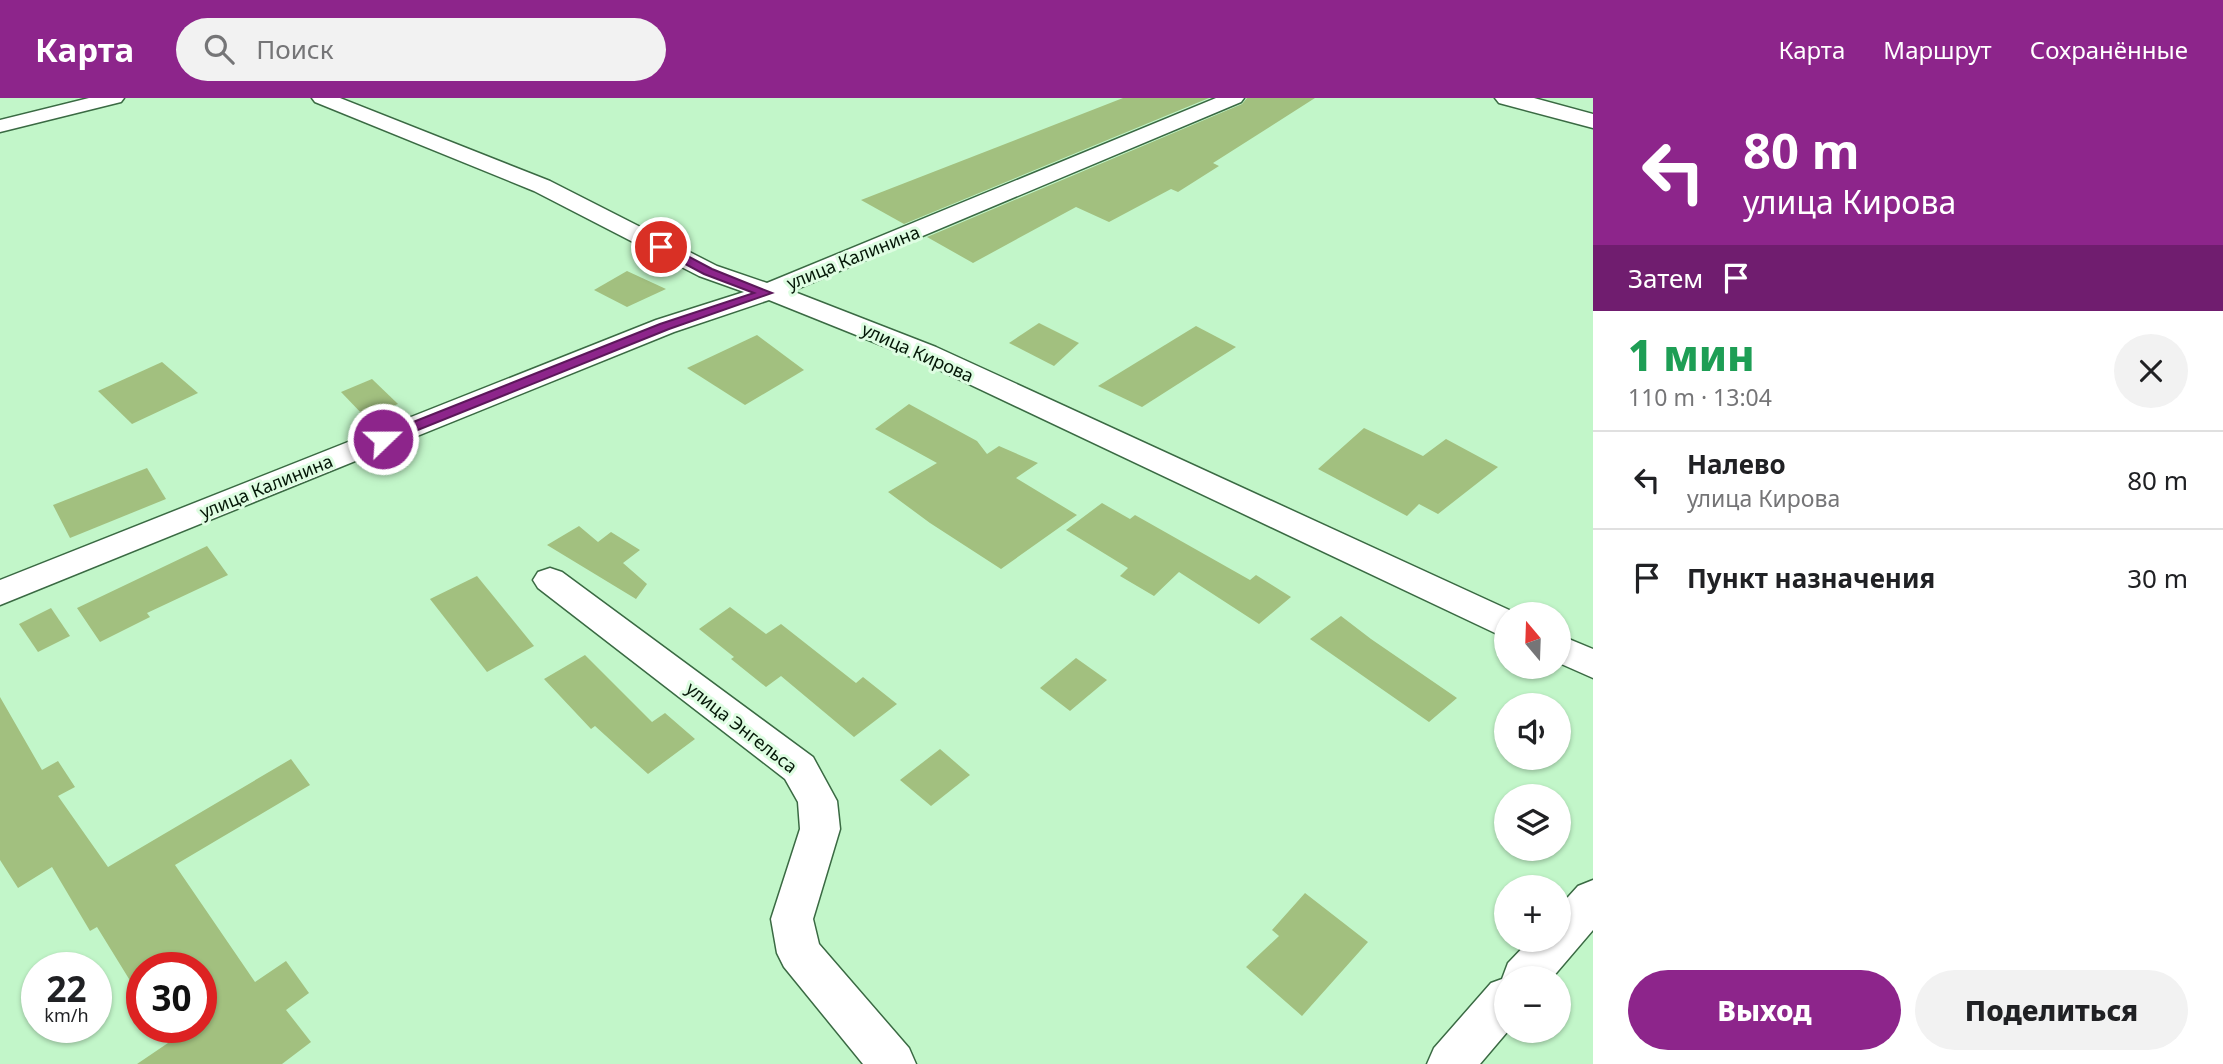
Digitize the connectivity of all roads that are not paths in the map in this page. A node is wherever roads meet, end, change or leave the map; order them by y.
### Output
1 (114, 98) edge
2 (322, 98) edge
3 (1234, 98) edge
4 (1507, 98) edge
5 (1593, 121) edge
6 (0, 126) edge
7 (765, 293) junction
8 (550, 580) dead end
9 (0, 593) edge
10 (1494, 618) edge
11 (1572, 654) edge
12 (1593, 664) edge
13 (1593, 899) edge
14 (1571, 924) edge
15 (1547, 952) edge
16 (1534, 966) edge
17 (1494, 1013) edge
18 (893, 1064) edge
19 (1450, 1064) edge

1 - 6 street
2 - 7 street, улица Кирова
3 - 7 street, улица Калинина
4 - 5 main road
7 - 9 street, улица Калинина
7 - 10 street, улица Кирова
8 - 18 street, улица Энгельса
11 - 12 street
13 - 14 street
15 - 16 street
17 - 19 street

